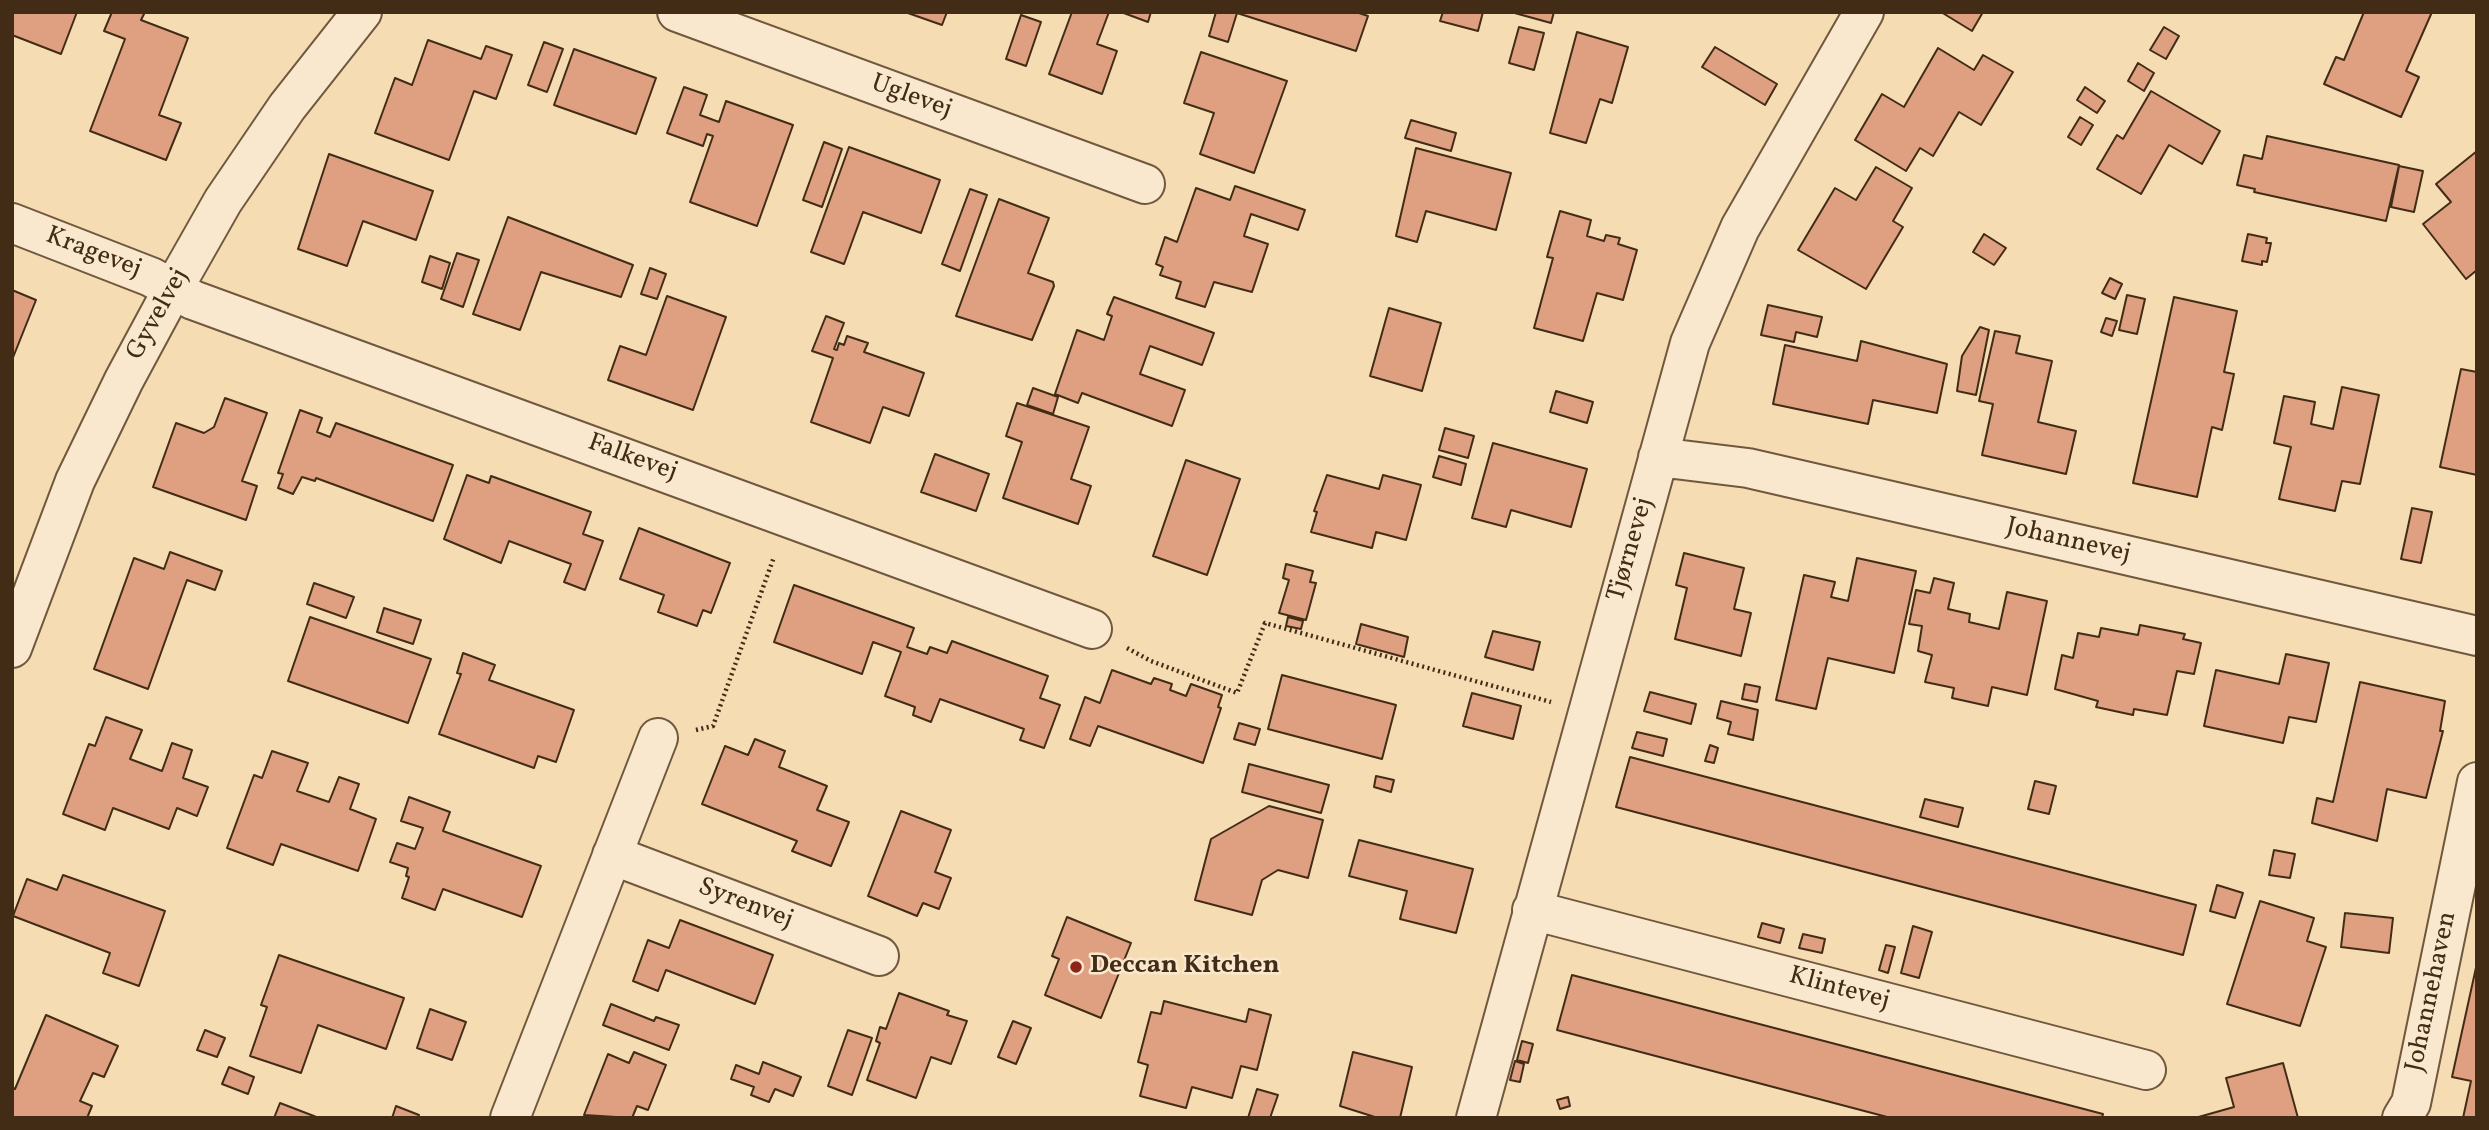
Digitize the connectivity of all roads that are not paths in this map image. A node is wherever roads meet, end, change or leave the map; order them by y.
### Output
1 (362, 12) edge
2 (677, 12) edge
3 (1864, 12) edge
4 (1145, 184) dead end
5 (12, 223) edge
6 (173, 289) junction
7 (1658, 457) junction
8 (1092, 629) road end
9 (2477, 636) edge
10 (12, 648) edge
11 (658, 738) dead end
12 (2477, 782) edge
13 (612, 855) junction
14 (1532, 909) junction
15 (879, 956) dead end
16 (2146, 1070) dead end
17 (510, 1118) edge
18 (1476, 1118) edge
19 (2402, 1118) edge

1 - 6 street, Gyvelvej
2 - 4 street, Uglevej
3 - 7 street, Tjørnevej
5 - 6 street, Kragevej
6 - 8 street, Falkevej
6 - 10 street, Gyvelvej
7 - 9 street, Johannevej
7 - 14 street, Tjørnevej
11 - 13 street
12 - 19 street, Johannehaven
13 - 15 street, Syrenvej
13 - 17 street
14 - 16 street, Klintevej
14 - 18 street, Tjørnevej

